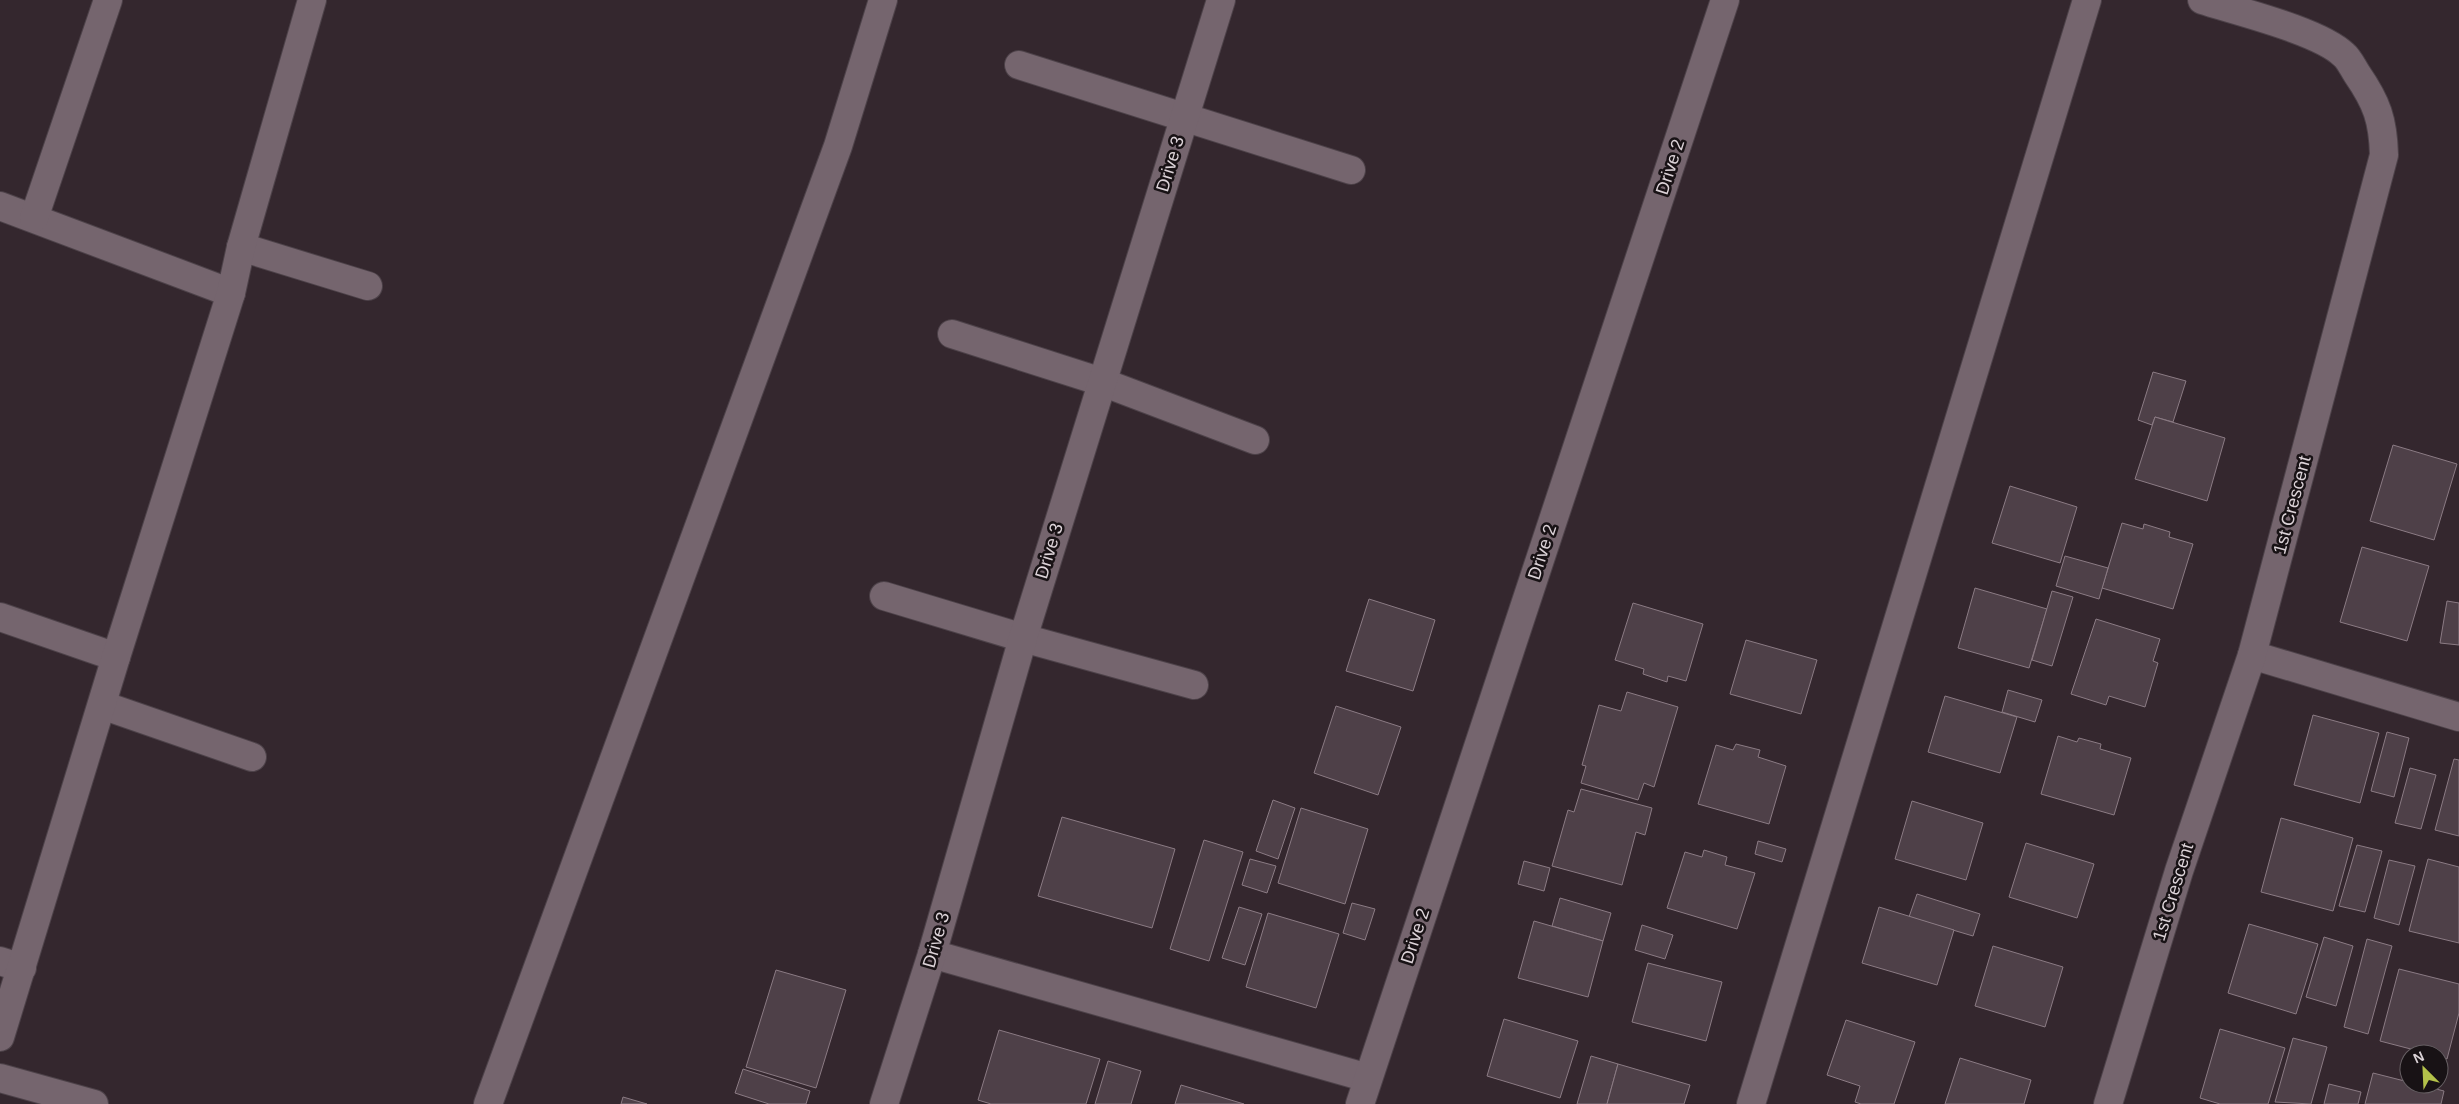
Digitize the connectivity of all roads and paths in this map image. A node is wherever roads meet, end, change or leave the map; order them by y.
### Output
1 (108, 0) edge
2 (312, 0) edge
3 (883, 0) edge
4 (1221, 0) edge
5 (1725, 0) edge
6 (2087, 0) edge
7 (2202, 0) edge
8 (1019, 65) dead end
9 (1185, 118) junction
10 (1351, 170) dead end
11 (0, 206) edge
12 (34, 218) junction
13 (241, 247) junction
14 (368, 286) dead end
15 (231, 293) junction
16 (952, 334) dead end
17 (1102, 382) junction
18 (1255, 440) dead end
19 (884, 596) dead end
20 (0, 617) edge
21 (1022, 638) junction
22 (2252, 656) junction
23 (116, 657) junction
24 (1194, 685) dead end
25 (102, 705) junction
26 (2459, 717) edge
27 (252, 757) dead end
28 (932, 954) junction
29 (11, 964) edge
30 (0, 1038) edge
31 (0, 1078) edge
32 (1368, 1078) junction
33 (94, 1104) edge
34 (488, 1104) edge
35 (884, 1104) edge
36 (1360, 1104) edge
37 (1751, 1104) edge
38 (2108, 1104) edge

1 - 12 street
2 - 13 street
3 - 34 street
4 - 9 street, Drive 3
5 - 32 street, Drive 2
6 - 37 street
7 - 22 street, 1st Crescent
8 - 9 street
9 - 10 street
9 - 17 street, Drive 3
11 - 12 street
12 - 15 street
13 - 14 street
13 - 15 street
15 - 23 street
16 - 17 street
17 - 18 street
17 - 21 street, Drive 3
19 - 21 street
20 - 23 street
21 - 24 street
21 - 28 street, Drive 3
22 - 26 street
22 - 38 street, 1st Crescent
23 - 25 street
25 - 27 street
25 - 29 street
28 - 32 street
28 - 35 street, Drive 3
29 - 30 street
31 - 33 street
32 - 36 street, Drive 2

